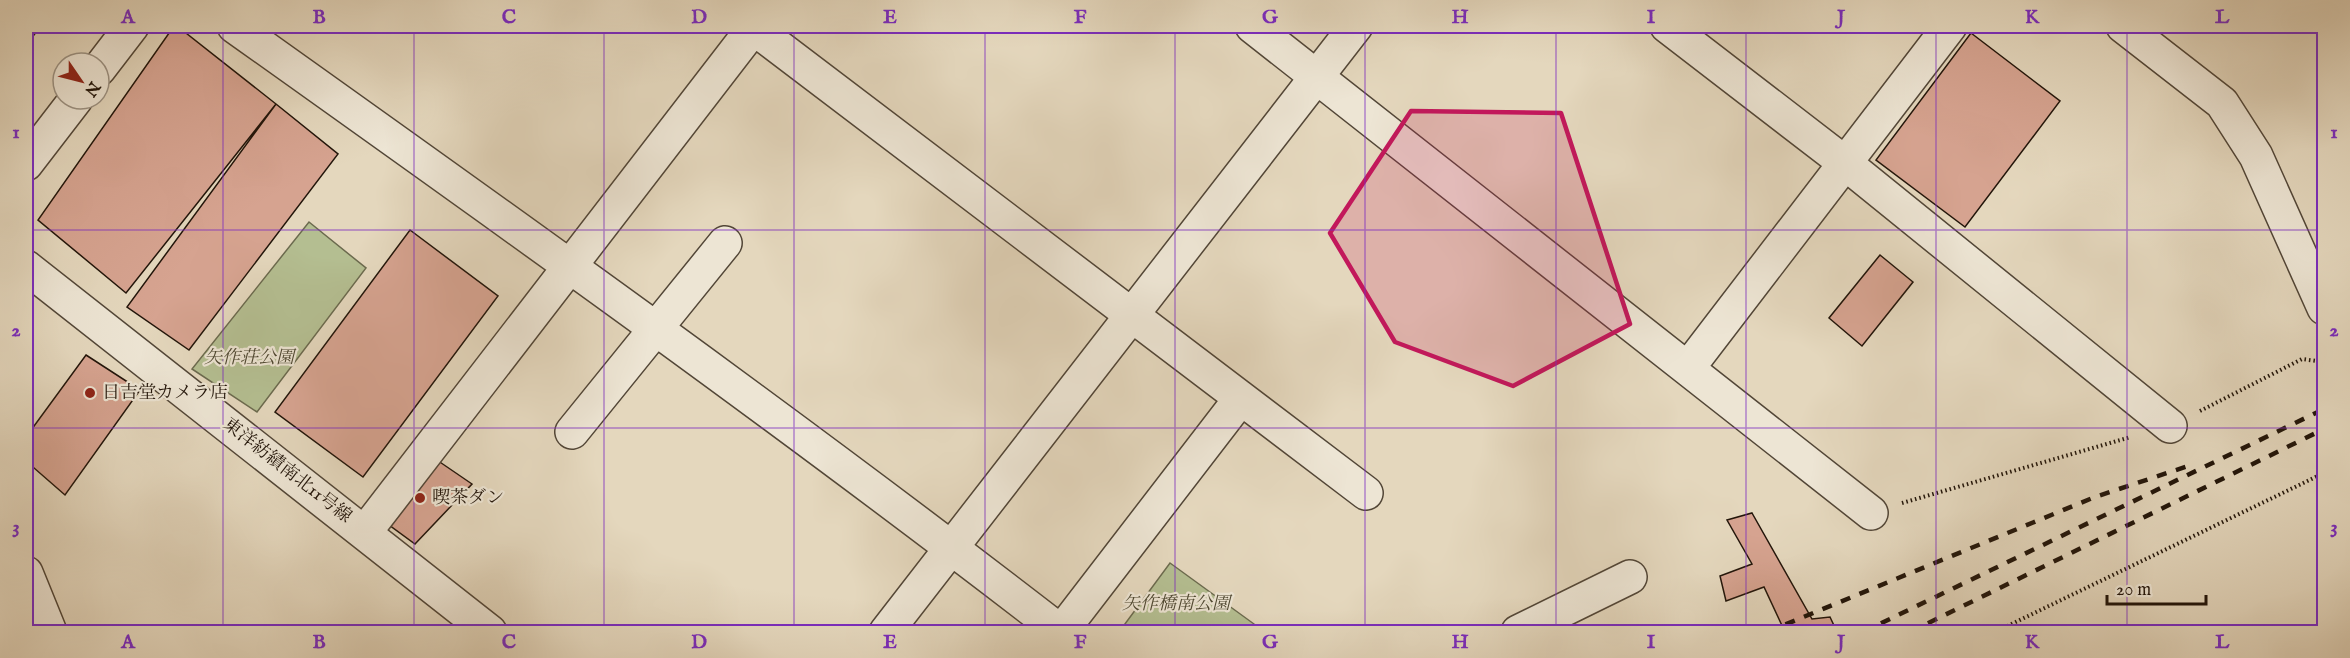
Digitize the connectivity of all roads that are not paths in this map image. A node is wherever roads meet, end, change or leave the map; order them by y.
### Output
1 (132, 26) edge
2 (234, 26) edge
3 (753, 26) edge
4 (1252, 26) edge
5 (1356, 26) edge
6 (1667, 26) edge
7 (1950, 26) edge
8 (2123, 26) edge
9 (111, 53) edge
10 (1317, 76) junction
11 (67, 111) edge
12 (1845, 163) junction
13 (26, 164) edge
14 (725, 243) dead end
15 (570, 266) junction
16 (26, 267) edge
17 (2325, 308) edge
18 (1132, 315) junction
19 (655, 329) junction
20 (1688, 368) junction
21 (1241, 398) junction
22 (2170, 426) road end
23 (572, 432) dead end
24 (1366, 493) dead end
25 (1870, 513) road end
26 (365, 532) junction
27 (952, 547) junction
28 (26, 573) edge
29 (1630, 577) dead end
30 (1061, 632) edge
31 (50, 633) edge
32 (490, 633) edge
33 (886, 633) edge
34 (1518, 633) edge

1 - 9 street
2 - 15 street
3 - 15 street
3 - 18 street
4 - 10 street
5 - 10 street
6 - 12 street
7 - 12 street
8 - 17 street
10 - 18 street
10 - 20 street
11 - 13 street
12 - 20 street
12 - 22 street
14 - 19 street
15 - 19 street
15 - 26 street
16 - 26 street, 東洋紡績南北11号線
18 - 21 street
18 - 27 street
19 - 23 street
19 - 27 street
20 - 25 street
21 - 24 street
21 - 30 street
26 - 32 street, 東洋紡績南北11号線
27 - 30 street
27 - 33 street
28 - 31 street
29 - 34 street

